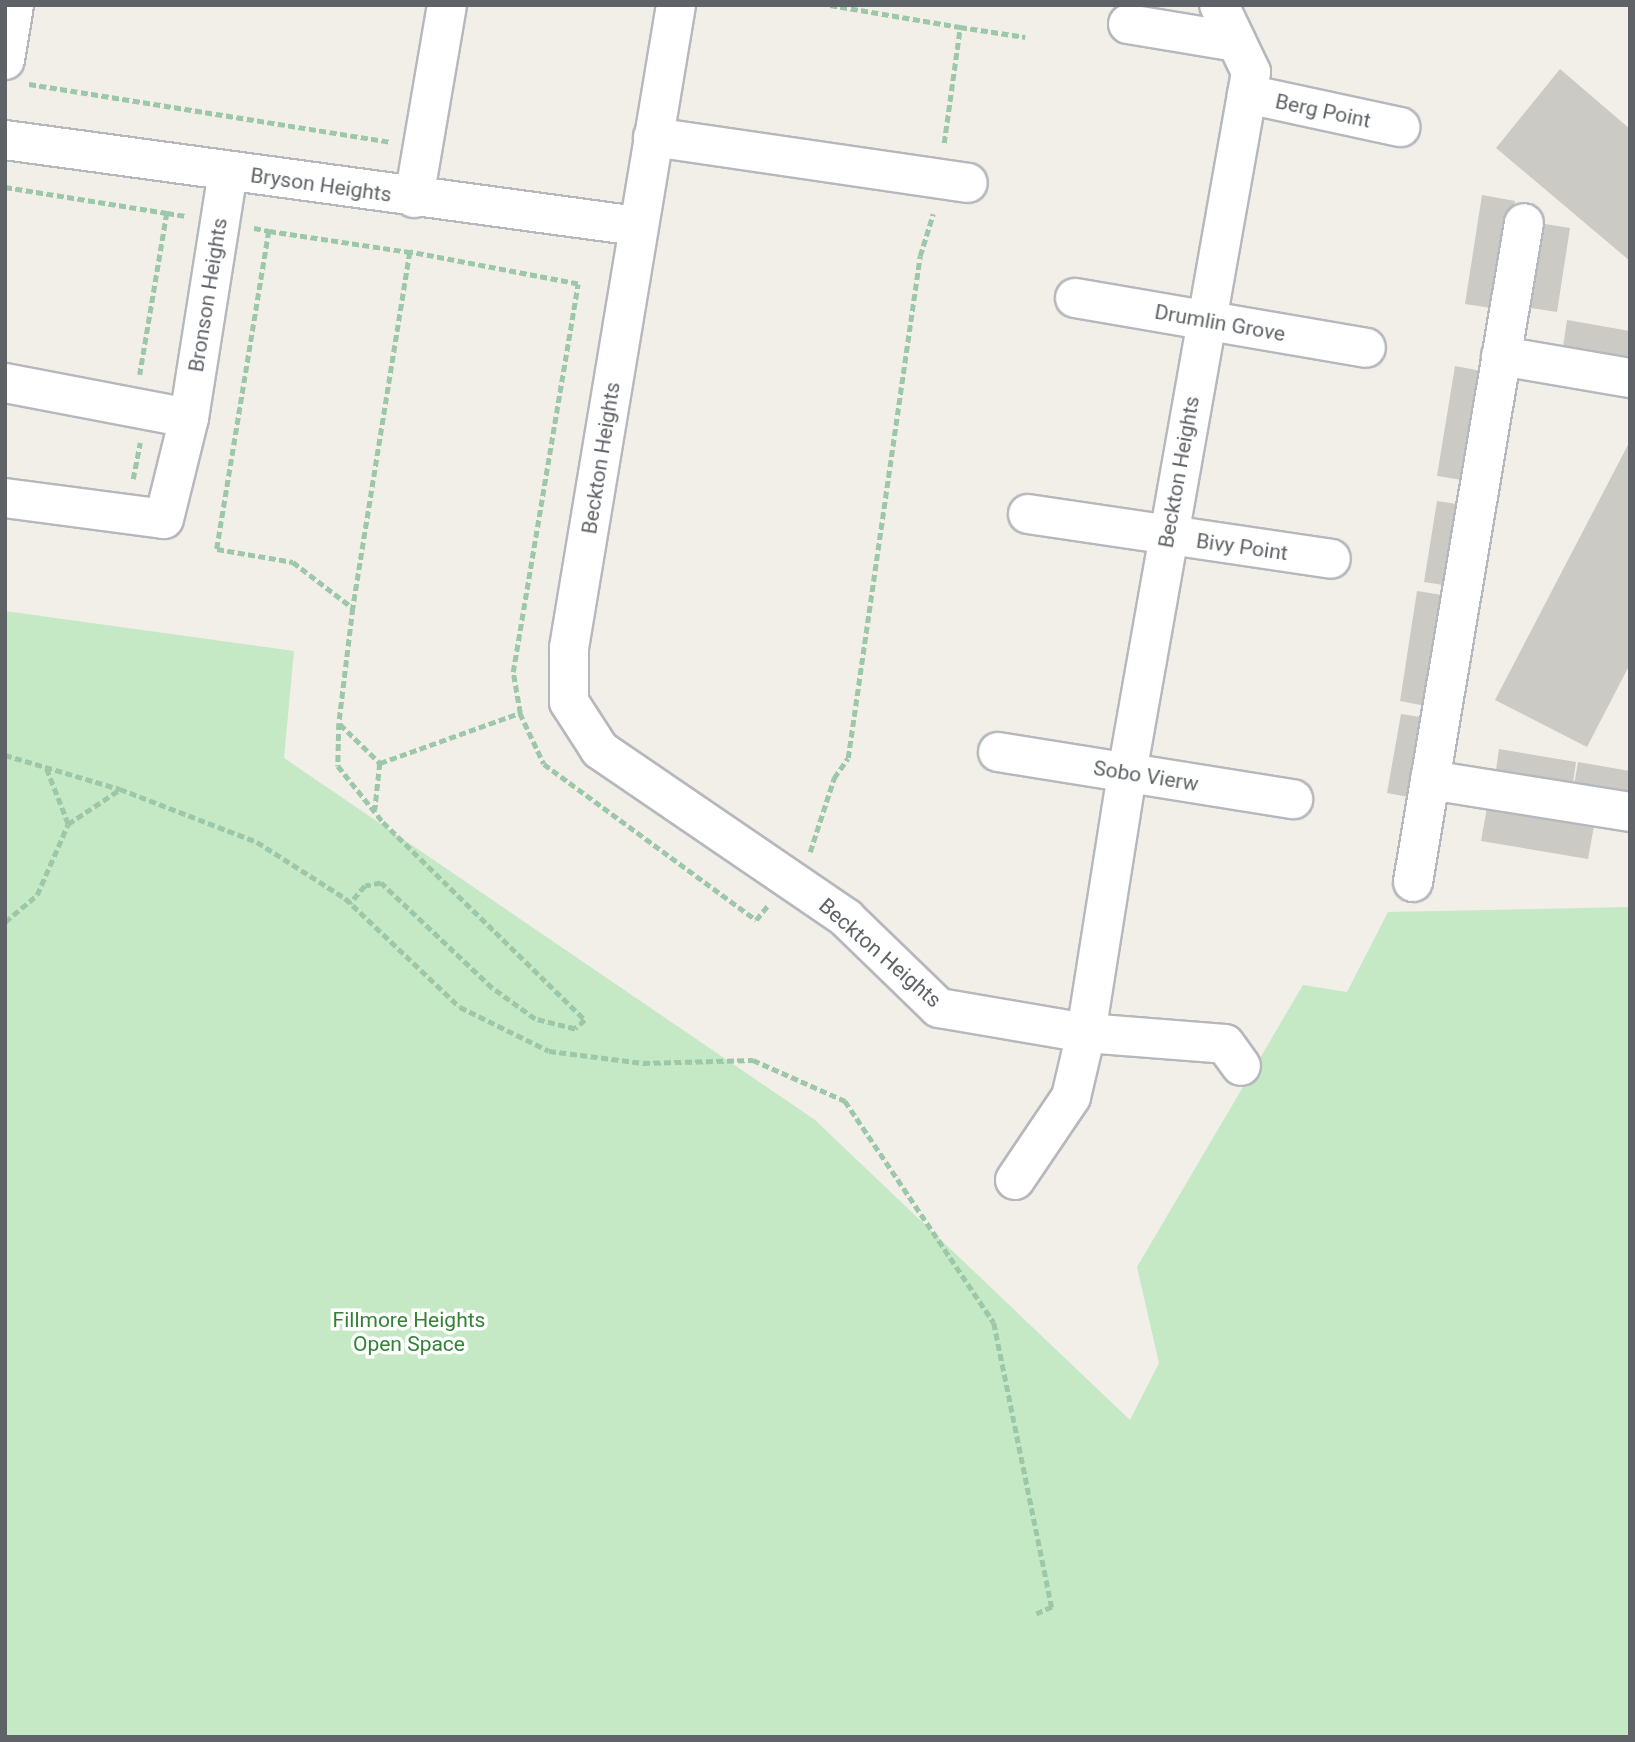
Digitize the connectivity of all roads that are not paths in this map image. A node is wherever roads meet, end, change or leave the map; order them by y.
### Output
1 (14, 5) edge
2 (447, 5) edge
3 (676, 5) edge
4 (1220, 5) edge
5 (1128, 24) dead end
6 (1237, 42) junction
7 (12, 71) edge
8 (1247, 94) junction
9 (1400, 127) dead end
10 (653, 137) junction
11 (5, 140) edge
12 (228, 173) junction
13 (954, 180) road end
14 (414, 198) junction
15 (1524, 223) dead end
16 (637, 226) junction
17 (1075, 298) dead end
18 (1206, 320) junction
19 (1366, 348) dead end
20 (1501, 356) junction
21 (1630, 378) edge
22 (5, 383) edge
23 (189, 418) junction
24 (5, 498) edge
25 (1028, 514) dead end
26 (1168, 536) junction
27 (1331, 559) dead end
28 (998, 752) dead end
29 (1127, 773) junction
30 (1430, 780) junction
31 (1293, 799) dead end
32 (1630, 812) edge
33 (1413, 882) dead end
34 (1086, 1033) junction
35 (1241, 1066) dead end
36 (1015, 1180) dead end

1 - 7 lane
2 - 14 lane
3 - 10 lane, Beckton Heights
4 - 6 lane, Beckton Heights
5 - 6 lane
6 - 8 lane, Beckton Heights
8 - 9 lane, Berg Point
8 - 18 lane, Beckton Heights
10 - 13 lane
10 - 16 lane, Beckton Heights
11 - 12 lane, Bryson Heights
12 - 14 lane, Bryson Heights
12 - 23 lane, Bronson Heights
14 - 16 lane, Bryson Heights
15 - 20 lane
16 - 34 lane, Beckton Heights
17 - 18 lane, Drumlin Grove
18 - 19 lane, Drumlin Grove
18 - 26 lane, Beckton Heights
20 - 21 lane
20 - 30 lane
22 - 23 lane
23 - 24 lane, Bronson Heights
25 - 26 lane, Bivy Point
26 - 27 lane, Bivy Point
26 - 29 lane, Beckton Heights
28 - 29 lane, Sobo Vierw
29 - 31 lane, Sobo Vierw
29 - 34 lane, Beckton Heights
30 - 32 lane
30 - 33 lane
34 - 35 lane
34 - 36 lane

